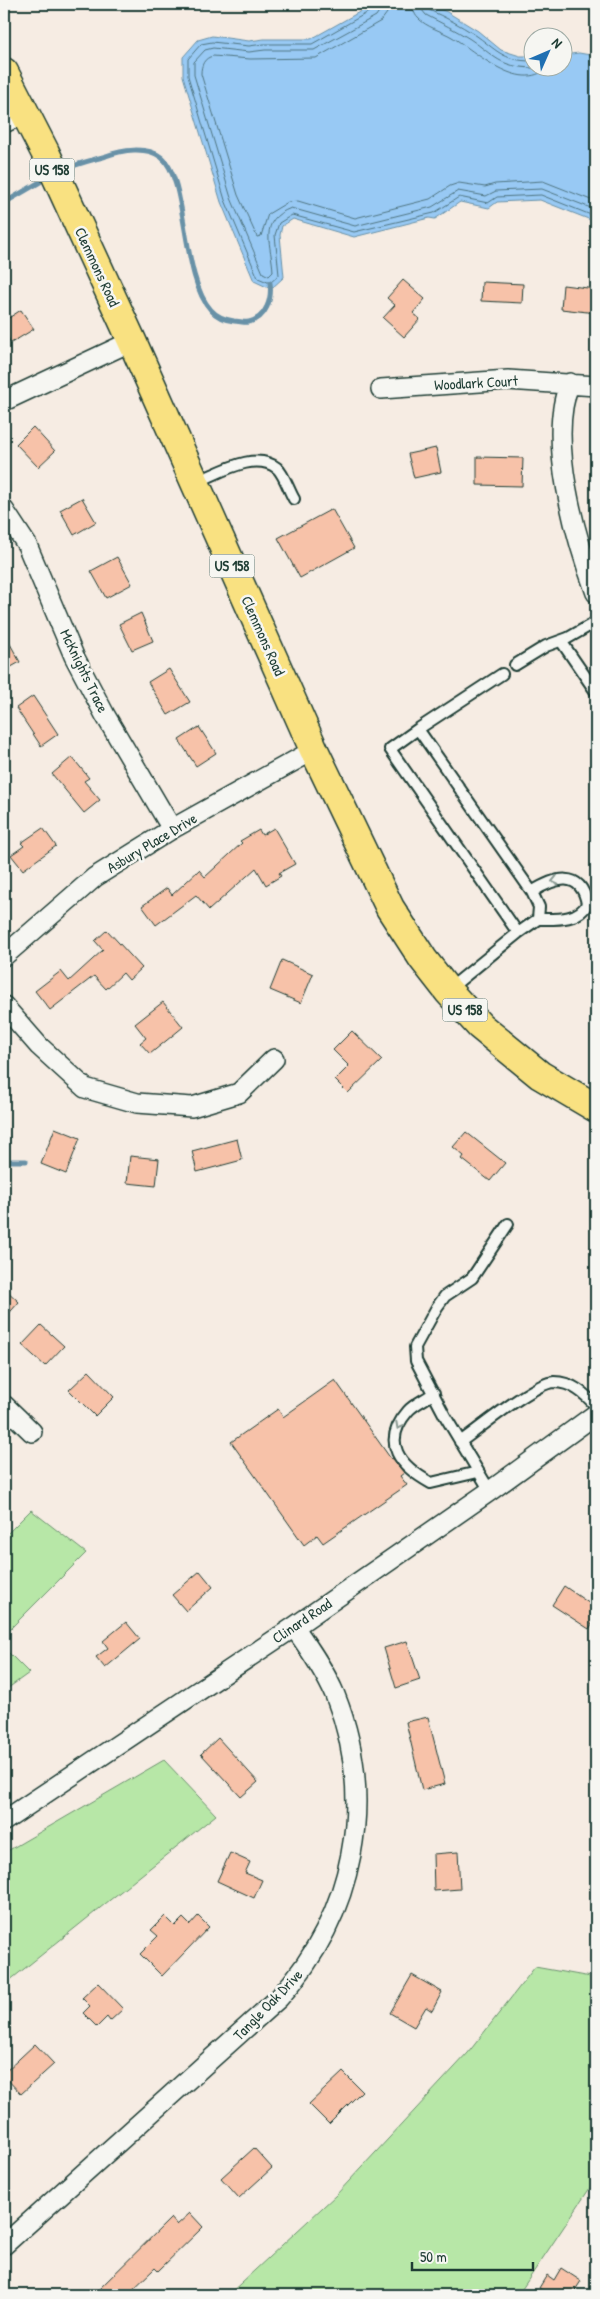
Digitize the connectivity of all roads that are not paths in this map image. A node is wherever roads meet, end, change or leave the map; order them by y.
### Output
1 (4, 72) edge
2 (14, 118) edge
3 (132, 341) junction
4 (570, 383) junction
5 (596, 386) edge
6 (381, 389) dead end
7 (4, 401) edge
8 (195, 483) junction
9 (294, 499) dead end
10 (4, 510) edge
11 (596, 593) edge
12 (596, 622) edge
13 (561, 641) junction
14 (515, 665) dead end
15 (502, 674) dead end
16 (596, 692) edge
17 (418, 729) junction
18 (314, 750) junction
19 (172, 829) junction
20 (532, 892) junction
21 (538, 919) junction
22 (518, 933) junction
23 (4, 956) edge
24 (448, 991) junction
25 (4, 1006) edge
26 (274, 1059) dead end
27 (596, 1108) edge
28 (508, 1224) dead end
29 (434, 1394) junction
30 (4, 1405) edge
31 (596, 1406) edge
32 (596, 1414) edge
33 (32, 1432) dead end
34 (460, 1442) junction
35 (478, 1472) junction
36 (490, 1491) junction
37 (294, 1627) junction
38 (4, 1821) edge
39 (4, 2245) edge

1 - 2 main road, Clemmons Road / US 158
2 - 3 main road, Clemmons Road / US 158
3 - 7 street
3 - 8 main road, Clemmons Road / US 158
4 - 5 street, Woodlark Court
4 - 6 street, Woodlark Court
4 - 11 street
8 - 9 lane
8 - 18 main road, Clemmons Road / US 158
10 - 19 street, McKnights Trace
12 - 13 lane
13 - 14 lane
13 - 16 lane
15 - 17 lane
17 - 20 lane
17 - 22 lane
18 - 19 street, Asbury Place Drive
18 - 24 main road, Clemmons Road / US 158
19 - 23 street, Asbury Place Drive
20 - 21 lane
21 -> 20 lane
21 - 22 lane
22 - 24 lane
24 - 27 main road, Clemmons Road / US 158
25 - 26 street
28 - 29 lane
29 - 34 lane
29 -> 35 lane
30 - 33 street
31 - 34 lane
32 - 36 street, Clinard Road
34 - 35 lane
35 - 36 lane
36 - 37 street, Clinard Road
37 - 38 street, Clinard Road
37 - 39 street, Tangle Oak Drive

